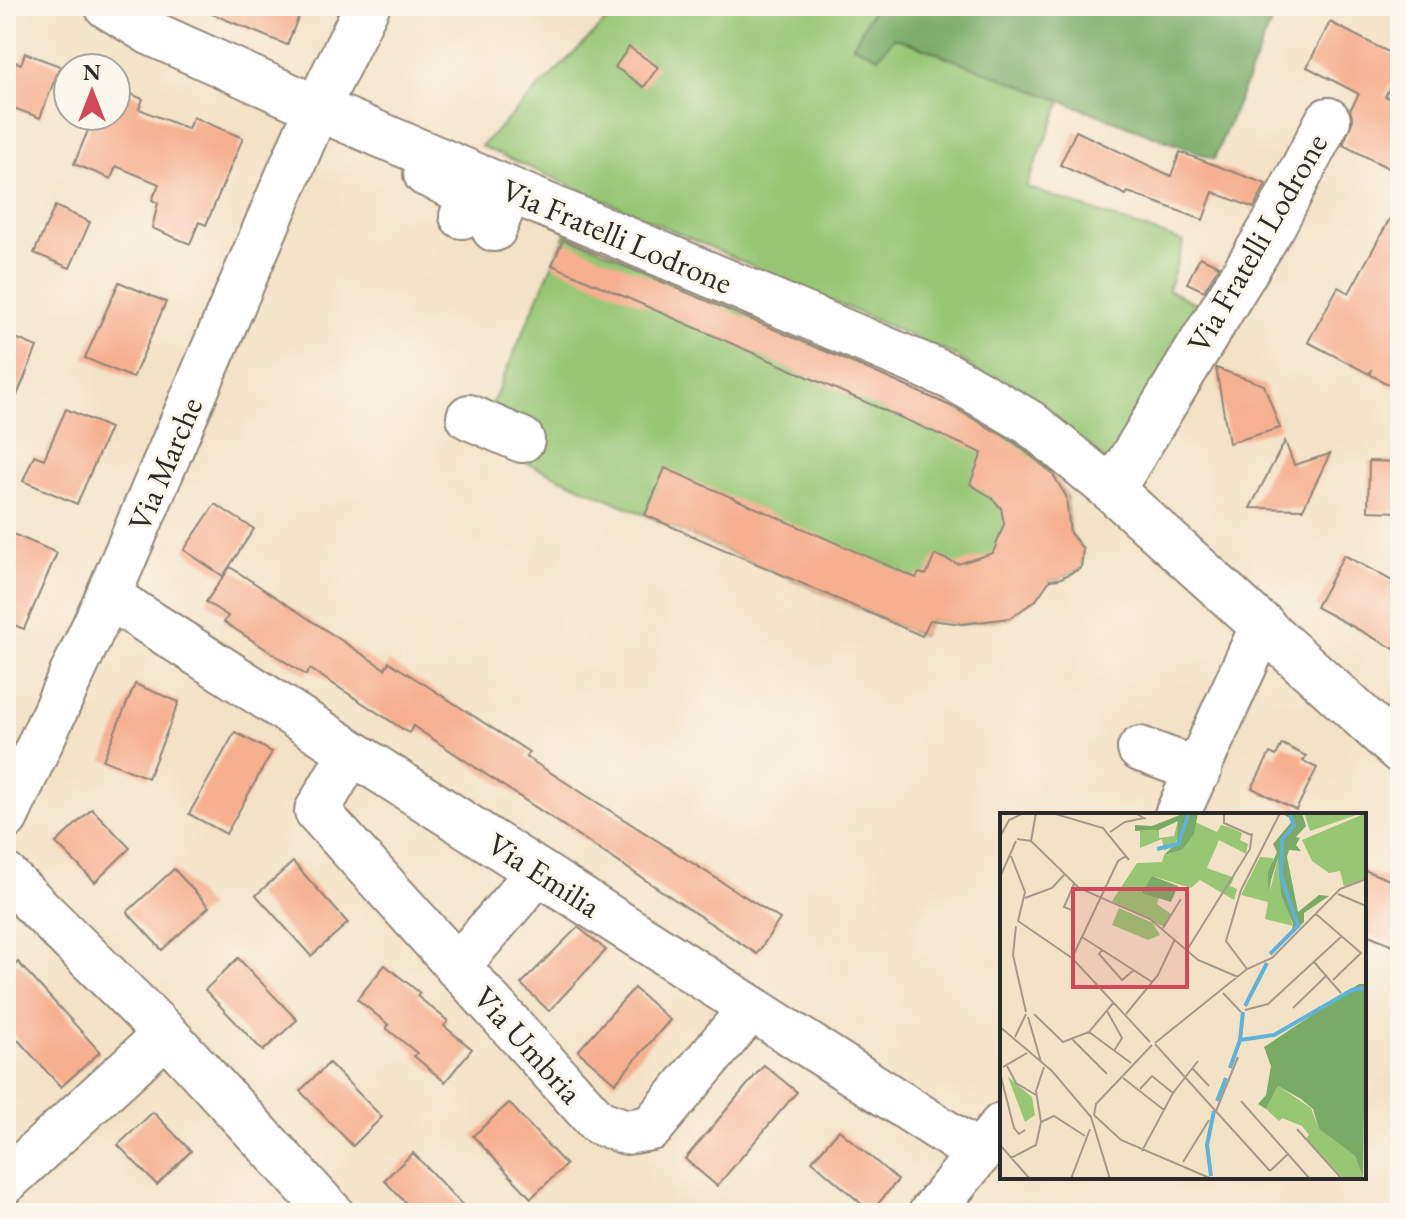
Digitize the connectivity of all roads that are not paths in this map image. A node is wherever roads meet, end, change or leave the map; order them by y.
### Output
1 (107, 6) edge
2 (367, 6) edge
3 (178, 24) edge
4 (317, 108) junction
5 (1328, 120) dead end
6 (469, 417) dead end
7 (522, 440) dead end
8 (1112, 490) junction
9 (108, 596) junction
10 (1263, 625) junction
11 (1140, 749) dead end
12 (1400, 751) edge
13 (351, 752) junction
14 (1199, 771) junction
15 (1178, 813) edge
16 (6, 817) edge
17 (538, 872) junction
18 (6, 876) edge
19 (457, 967) junction
20 (751, 1008) junction
21 (166, 1034) junction
22 (990, 1140) edge
23 (6, 1181) edge
24 (331, 1213) edge
25 (931, 1213) edge

1 - 3 street, Via Fratelli Lodrone
2 - 4 street, Via Marche
3 - 4 street, Via Fratelli Lodrone
4 - 8 street, Via Fratelli Lodrone
4 - 9 street, Via Marche
5 - 8 street, Via Fratelli Lodrone
6 - 7 street
8 - 10 street, Via Fratelli Lodrone
9 - 13 street, Via Emilia
9 - 16 street, Via Marche
10 - 12 street, Via Fratelli Lodrone
10 - 14 street
11 - 14 street
13 - 17 street, Via Emilia
13 - 19 street, Via Umbria
14 - 15 street
17 - 19 street
17 - 20 street, Via Emilia
18 - 21 street
19 - 20 street, Via Umbria
20 - 22 street, Via Emilia
21 - 23 street
21 - 24 street
22 - 25 street

